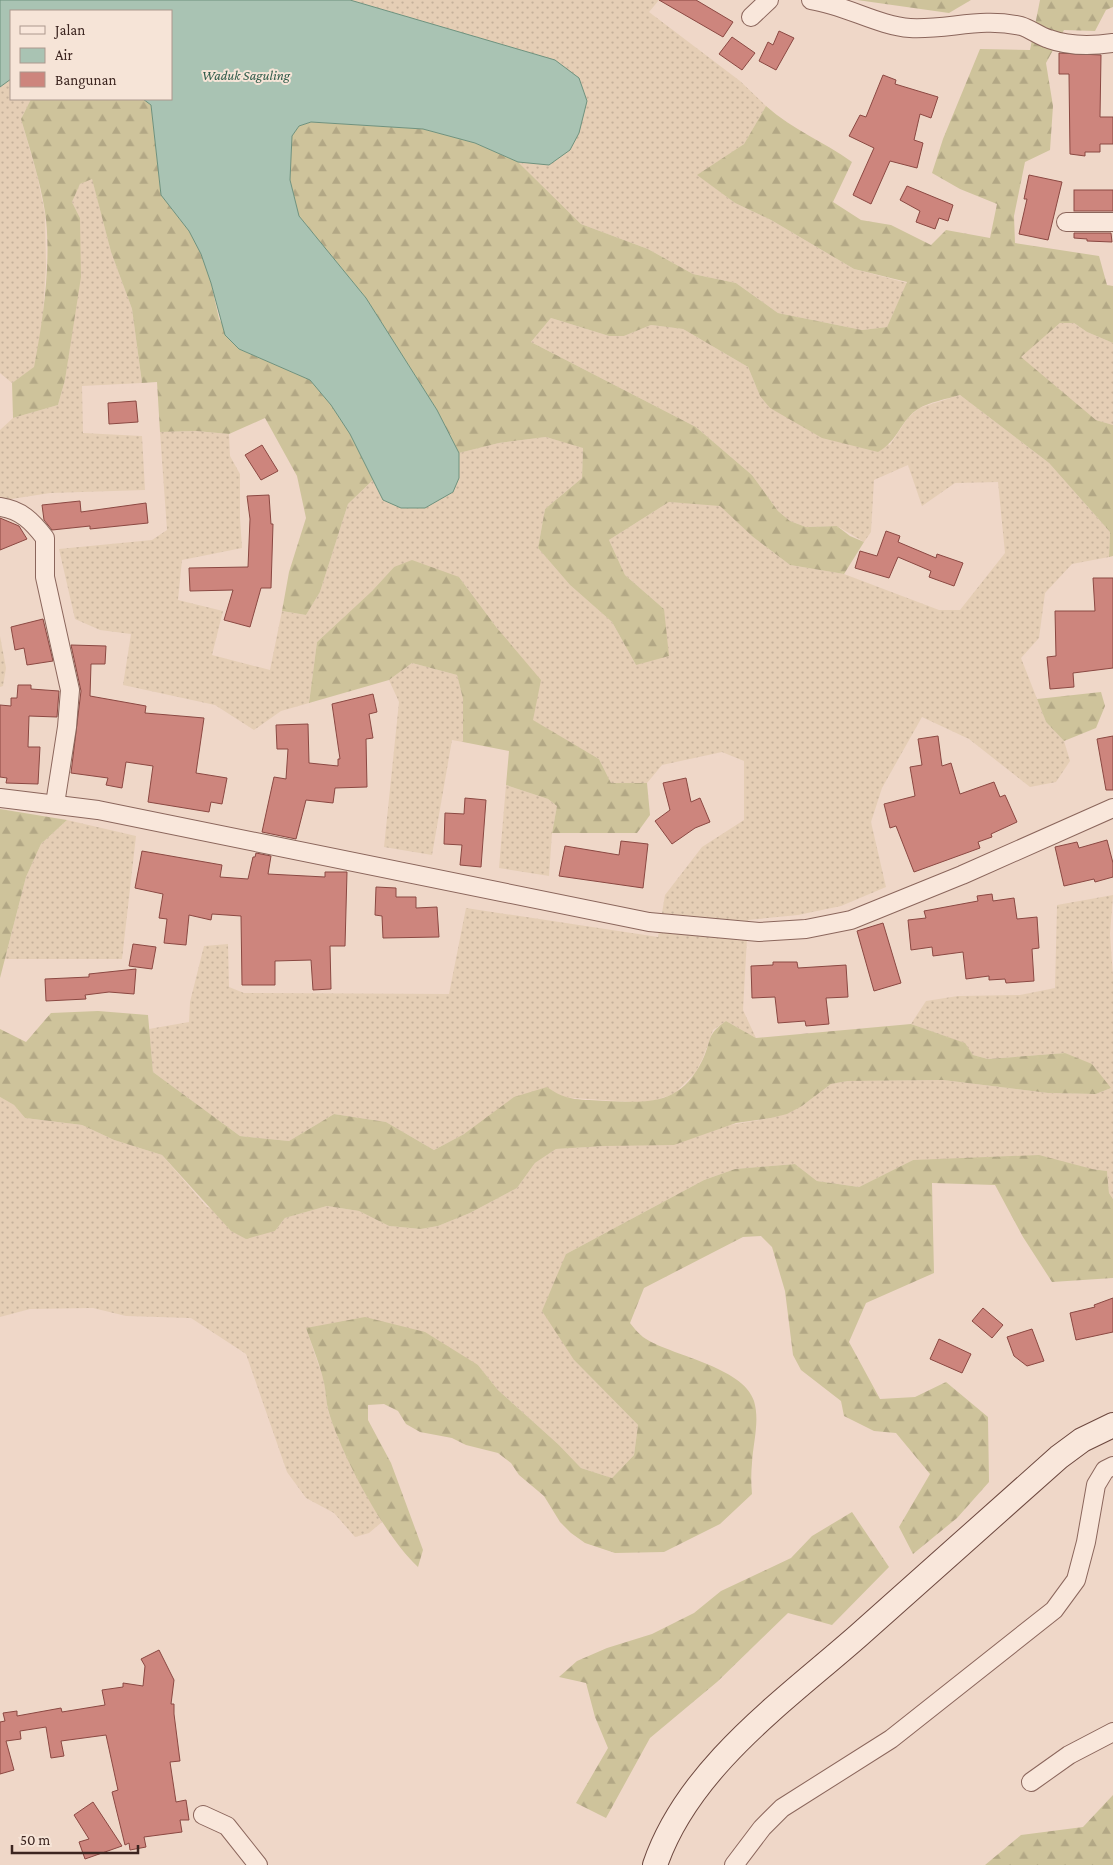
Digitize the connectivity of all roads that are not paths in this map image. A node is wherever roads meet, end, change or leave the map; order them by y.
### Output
1 (769, 0) edge
2 (811, 0) edge
3 (751, 17) dead end
4 (1113, 42) edge
5 (1066, 222) dead end
6 (1113, 222) edge
7 (0, 507) edge
8 (0, 798) edge
9 (55, 804) junction
10 (1113, 808) edge
11 (1113, 1425) edge
12 (1113, 1466) edge
13 (1113, 1732) edge
14 (1031, 1782) dead end
15 (203, 1815) dead end
16 (258, 1865) edge
17 (655, 1865) edge
18 (734, 1865) edge

1 - 3 street
2 - 4 street
5 - 6 street
7 - 9 street
8 - 9 street
9 - 10 street
11 - 17 main road
12 - 18 street
13 - 14 street
15 - 16 street

